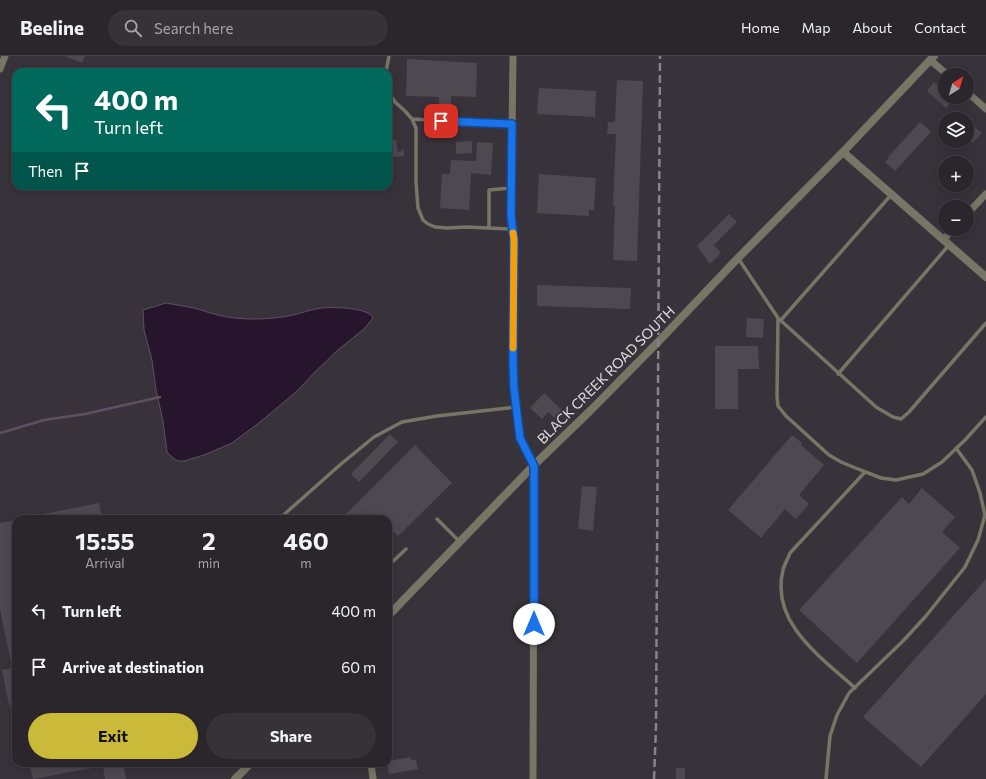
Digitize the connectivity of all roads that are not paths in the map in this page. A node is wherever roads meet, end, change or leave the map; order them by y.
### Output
1 (5, 56) edge
2 (389, 56) edge
3 (513, 56) edge
4 (932, 58) edge
5 (387, 68) edge
6 (941, 68) edge
7 (0, 69) edge
8 (392, 98) edge
9 (974, 98) edge
10 (986, 109) edge
11 (412, 119) junction
12 (512, 124) junction
13 (843, 152) junction
14 (511, 188) junction
15 (891, 194) junction
16 (986, 194) edge
17 (974, 207) edge
18 (490, 228) junction
19 (513, 229) junction
20 (949, 236) edge
21 (946, 242) junction
22 (738, 258) junction
23 (986, 277) edge
24 (780, 319) junction
25 (986, 323) edge
26 (838, 374) junction
27 (516, 407) junction
28 (986, 417) edge
29 (956, 448) junction
30 (534, 466) junction
31 (865, 472) junction
32 (984, 504) edge
33 (284, 515) edge
34 (437, 519) dead end
35 (460, 542) junction
36 (406, 549) dead end
37 (392, 562) edge
38 (392, 612) edge
39 (855, 688) junction
40 (247, 767) edge
41 (372, 767) edge
42 (235, 779) edge
43 (373, 779) edge
44 (533, 779) edge
45 (826, 779) edge

1 - 7 street
2 - 5 lane
3 - 12 street
4 - 6 street
4 - 13 street, BLACK CREEK ROAD SOUTH
8 - 11 lane
9 - 10 street
11 - 12 lane
11 - 18 lane
12 - 14 street
13 - 15 street
13 - 22 street, BLACK CREEK ROAD SOUTH
14 - 18 lane
14 - 19 street
15 - 21 street
15 - 24 lane
16 - 17 street
18 - 19 lane
19 - 27 street
20 - 21 street
21 - 23 street
21 - 26 lane
22 - 24 lane
22 - 30 street, BLACK CREEK ROAD SOUTH
24 - 26 lane
24 - 31 lane
25 - 26 lane
27 - 30 street
27 - 33 lane
28 - 29 lane
29 - 31 lane
29 - 32 lane
30 - 35 street, BLACK CREEK ROAD SOUTH
30 - 44 street
31 - 39 lane
32 - 39 lane
34 - 35 lane
35 - 38 street, BLACK CREEK ROAD SOUTH
36 - 37 lane
39 - 45 lane
40 - 42 street
41 - 43 street

